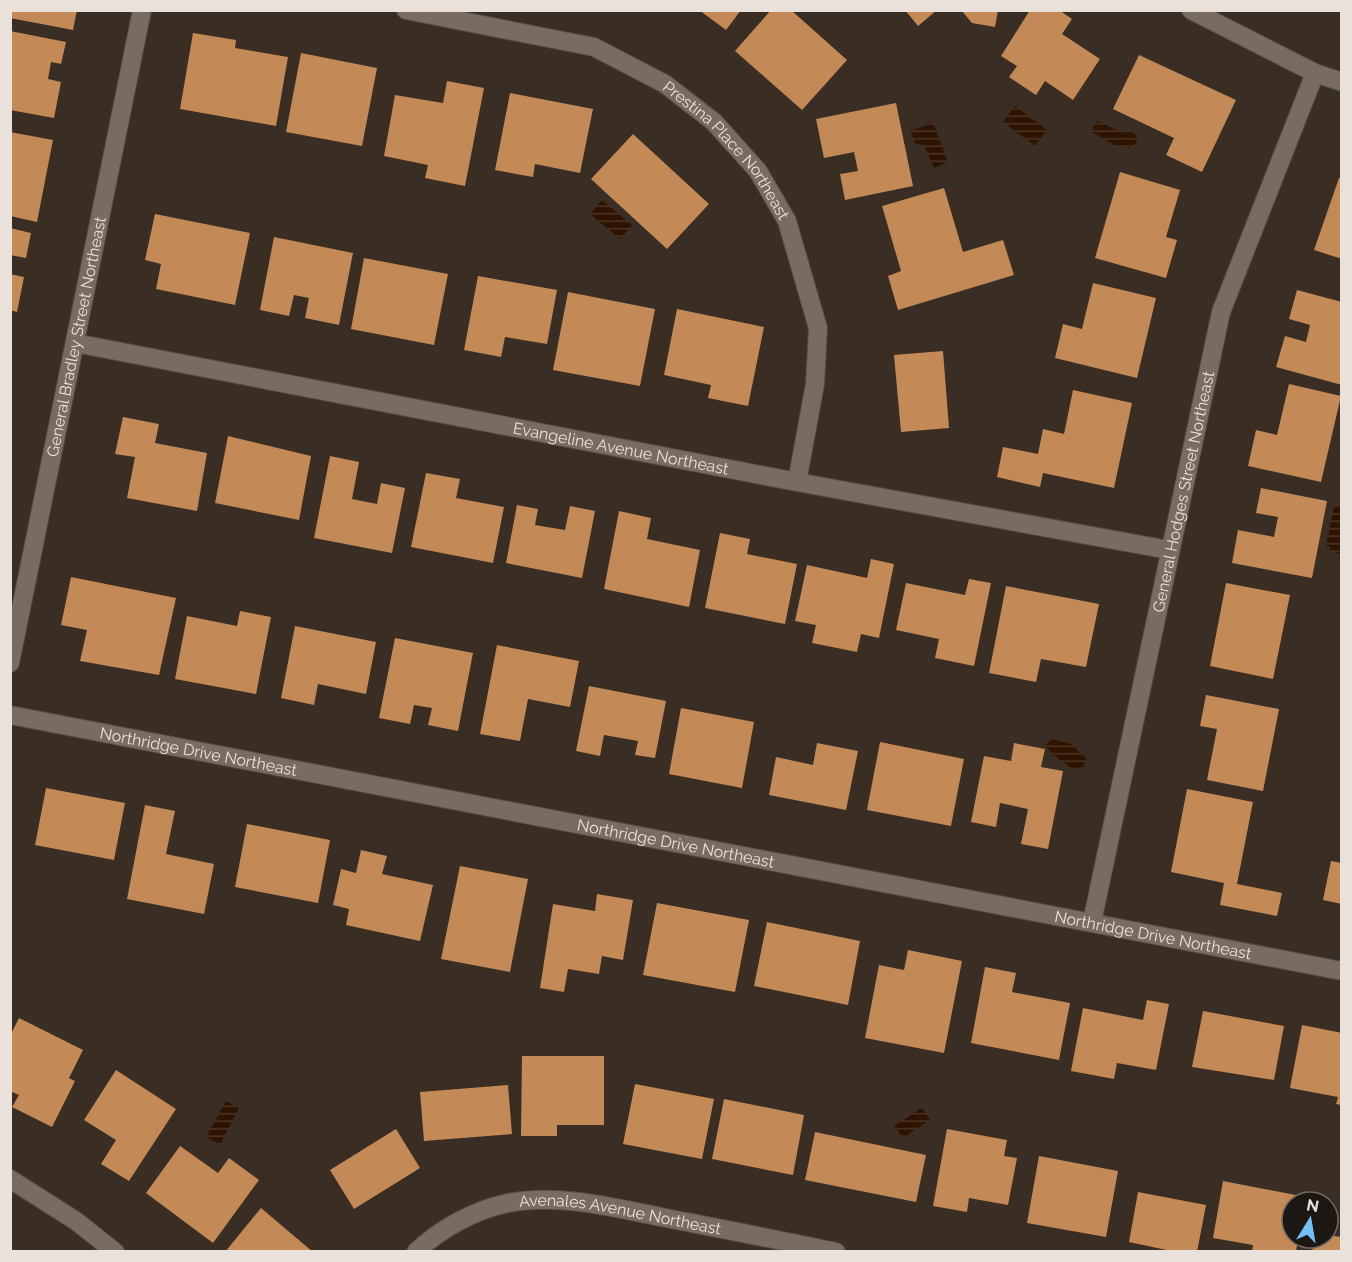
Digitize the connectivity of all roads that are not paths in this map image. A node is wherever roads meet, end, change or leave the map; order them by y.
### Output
1 (142, 10) edge
2 (406, 10) edge
3 (1191, 10) edge
4 (1315, 73) junction
5 (1341, 82) edge
6 (75, 343) junction
7 (796, 482) junction
8 (1169, 550) junction
9 (10, 663) edge
10 (10, 715) edge
11 (1092, 922) junction
12 (1341, 971) edge
13 (10, 1179) edge
14 (115, 1251) edge
15 (417, 1251) edge
16 (836, 1251) edge

1 - 6 street, General Bradley Street Northeast
2 - 7 street, Prestina Place Northeast
3 - 4 street
4 - 5 street
4 - 8 street, General Hodges Street Northeast
6 - 7 street, Evangeline Avenue Northeast
6 - 9 street, General Bradley Street Northeast
7 - 8 street, Evangeline Avenue Northeast
8 - 11 street, General Hodges Street Northeast
10 - 11 street, Northridge Drive Northeast
11 - 12 street, Northridge Drive Northeast
13 - 14 street
15 - 16 street, Avenales Avenue Northeast

